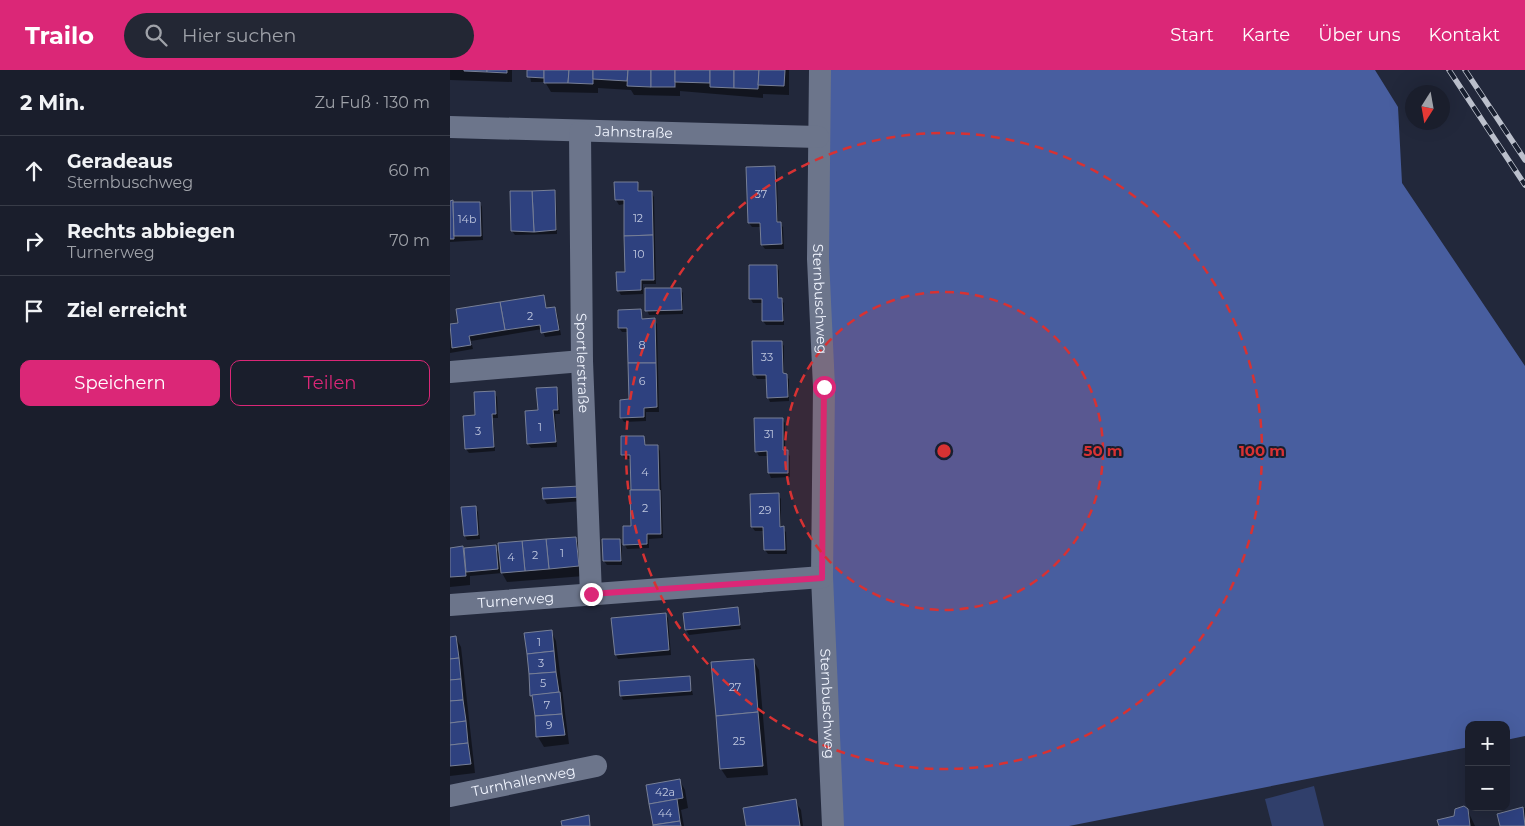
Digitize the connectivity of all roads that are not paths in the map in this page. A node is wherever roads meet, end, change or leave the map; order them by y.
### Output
1 (820, 70) edge
2 (450, 127) edge
3 (580, 132) junction
4 (818, 137) junction
5 (582, 361) junction
6 (450, 372) edge
7 (822, 578) junction
8 (591, 594) junction
9 (450, 605) edge
10 (596, 766) dead end
11 (450, 796) edge
12 (833, 826) edge

1 - 4 street, Sternbuschweg
2 - 3 street, Jahnstraße
3 - 4 street, Jahnstraße
3 - 5 street, Sportlerstraße
4 - 7 street, Sternbuschweg
5 - 6 street
5 - 8 street, Sportlerstraße
7 - 8 street, Turnerweg
7 - 12 street, Sternbuschweg
8 - 9 street, Turnerweg
10 - 11 street, Turnhallenweg

